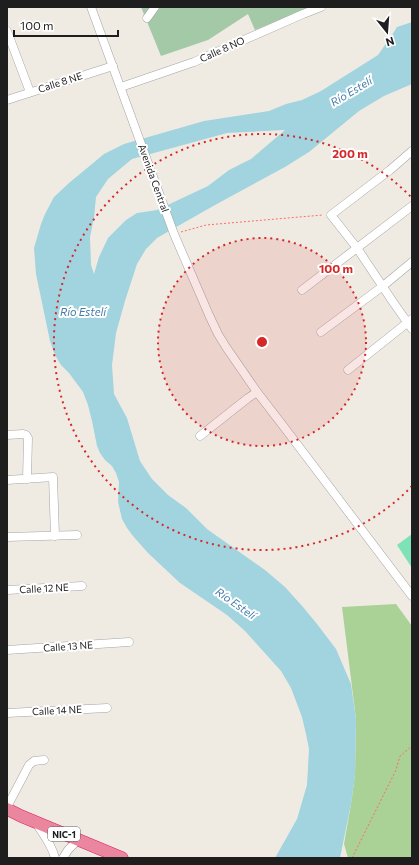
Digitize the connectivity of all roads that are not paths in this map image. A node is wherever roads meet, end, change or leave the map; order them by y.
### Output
1 (91, 7) edge
2 (155, 7) edge
3 (321, 7) edge
4 (147, 18) dead end
5 (7, 31) edge
6 (113, 66) junction
7 (121, 86) junction
8 (30, 92) junction
9 (7, 100) edge
10 (412, 151) edge
11 (412, 206) edge
12 (357, 248) junction
13 (412, 262) edge
14 (383, 286) junction
15 (302, 290) dead end
16 (410, 324) edge
17 (321, 332) dead end
18 (348, 370) dead end
19 (256, 392) junction
20 (7, 435) edge
21 (200, 436) dead end
22 (27, 479) junction
23 (7, 480) edge
24 (77, 535) dead end
25 (54, 536) junction
26 (7, 537) edge
27 (82, 586) dead end
28 (7, 590) edge
29 (412, 596) edge
30 (129, 642) dead end
31 (7, 650) edge
32 (107, 708) dead end
33 (7, 713) edge
34 (44, 760) dead end
35 (7, 808) edge
36 (36, 822) junction
37 (78, 840) junction
38 (55, 858) edge
39 (63, 858) edge
40 (120, 858) edge

1 - 6 street, Avenida Central
2 - 4 street
3 - 7 street, Calle 8 NO
5 - 8 street
6 - 7 street, Avenida Central
6 - 8 street, Calle 8 NE
7 - 19 street, Avenida Central
8 - 9 street, Calle 8 NE
10 - 12 street
11 - 12 street
12 - 14 street
12 - 15 street
13 - 14 street
14 - 16 street
14 - 17 street
16 - 18 street
19 - 21 street
19 - 29 street, Avenida Central
20 - 22 street
22 - 23 street
22 - 25 street
24 - 25 street
25 - 26 street
27 - 28 street, Calle 12 NE
30 - 31 street, Calle 13 NE
32 - 33 street, Calle 14 NE
34 - 35 street
35 - 36 highway, NIC-1
36 - 37 highway, NIC-1
36 - 38 street
37 - 39 street
37 - 40 highway, NIC-1

